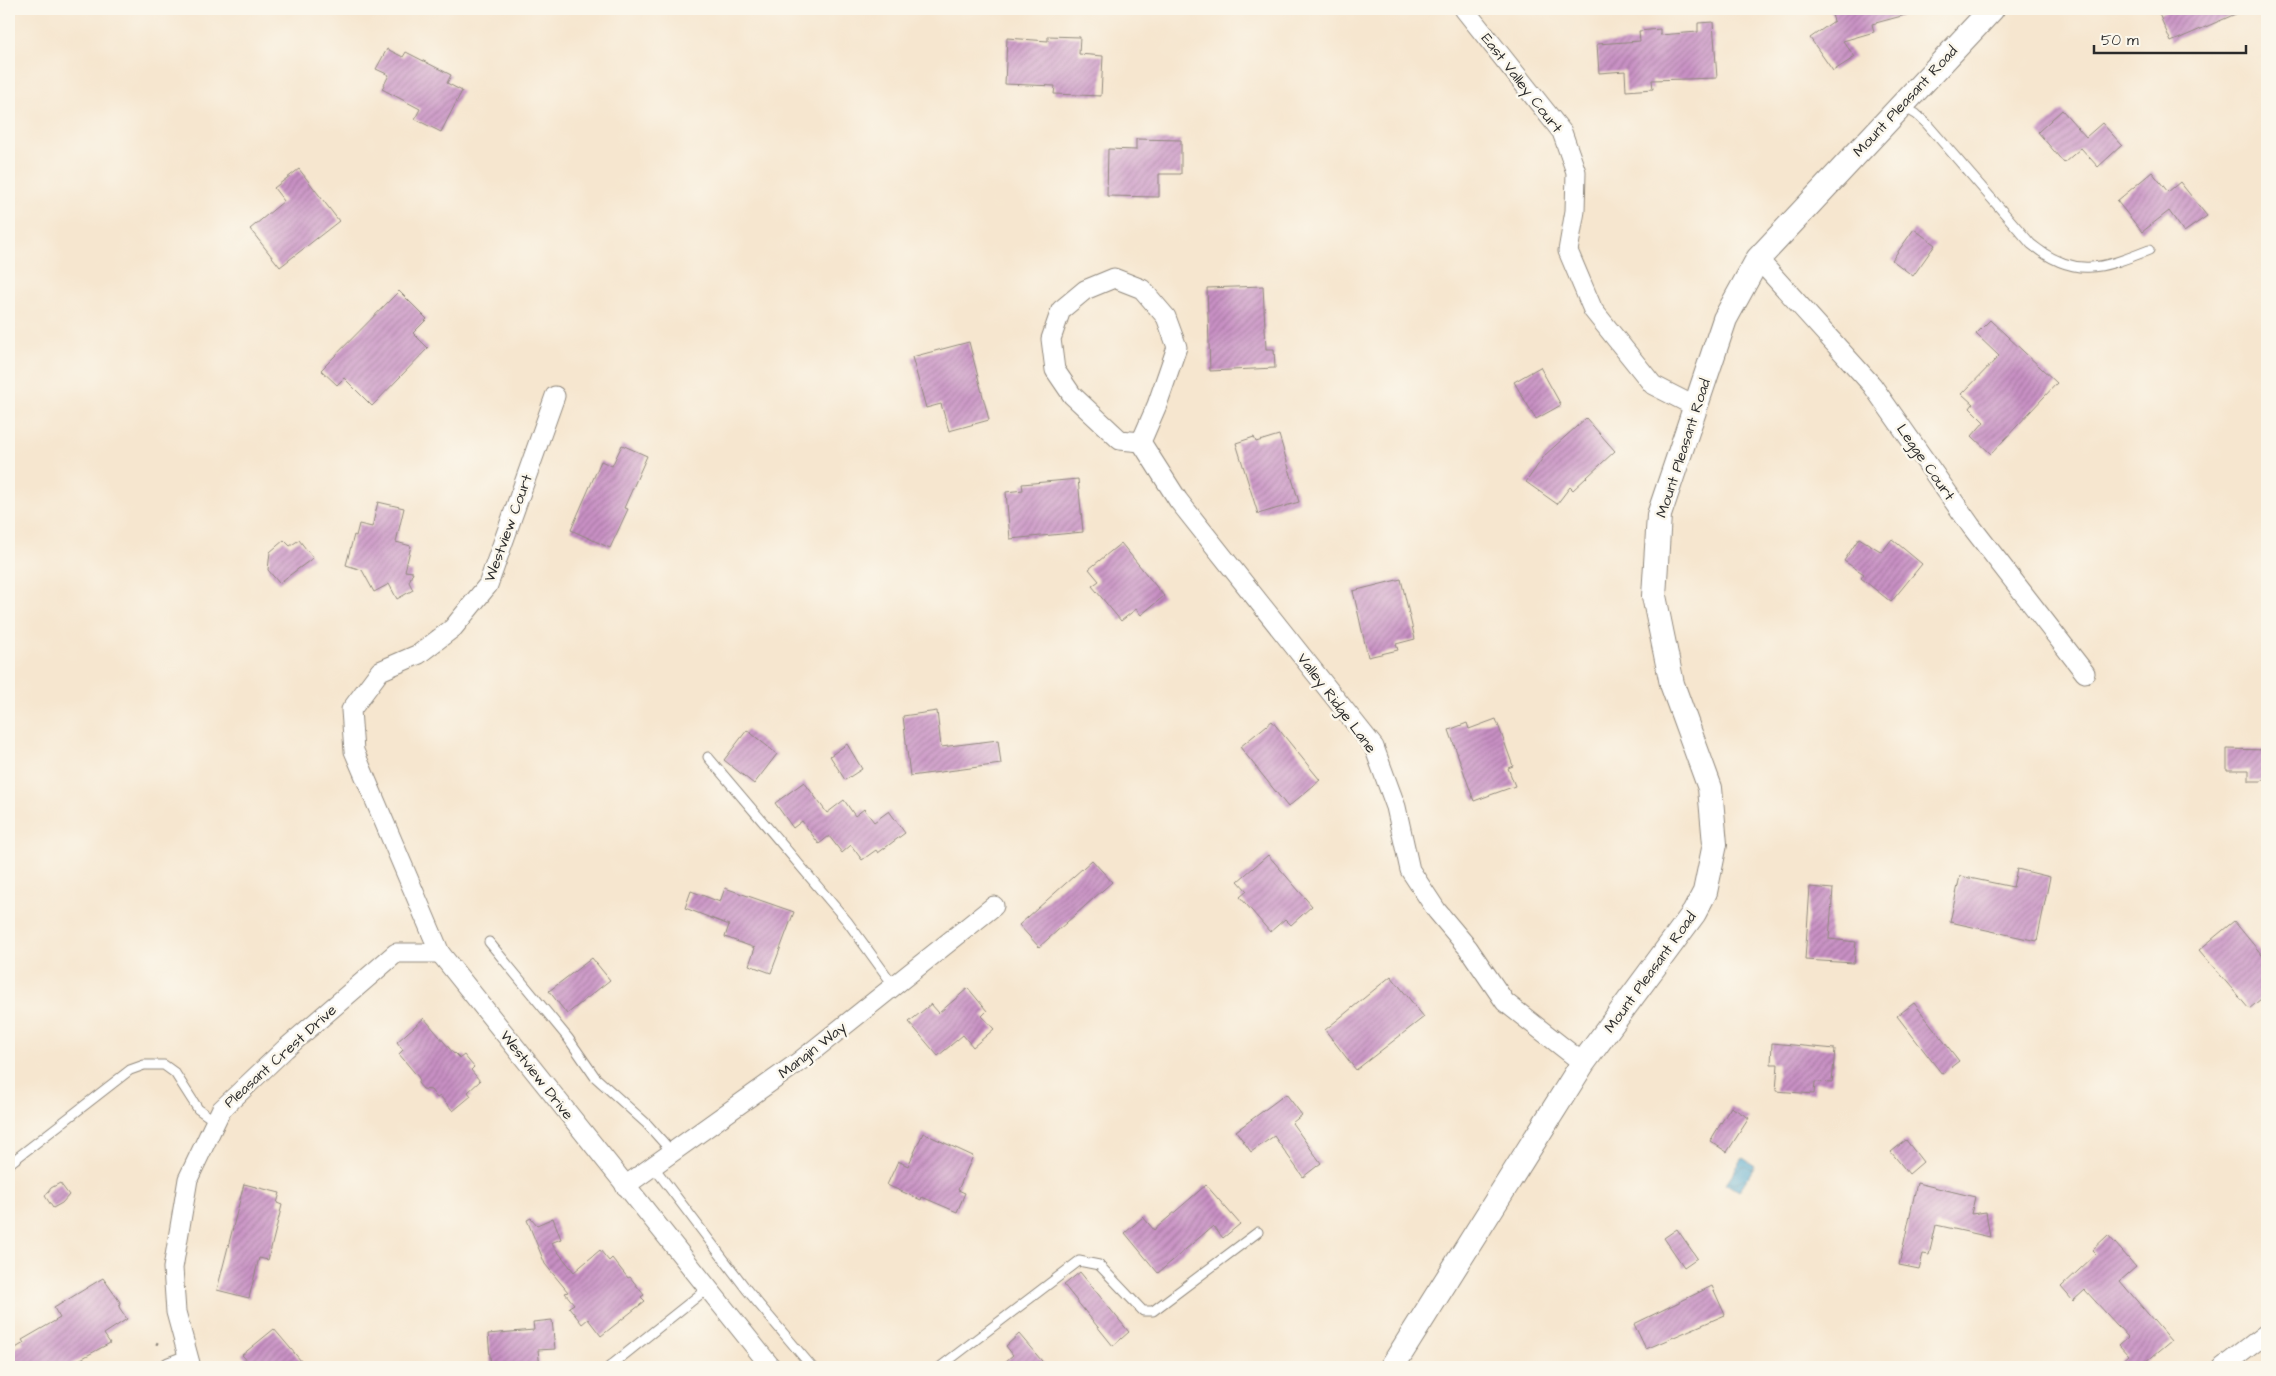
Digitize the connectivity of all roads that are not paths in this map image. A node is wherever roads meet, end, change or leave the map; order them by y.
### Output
1 (1464, 9) edge
2 (1992, 9) edge
3 (1901, 106) junction
4 (2149, 250) dead end
5 (1758, 258) junction
6 (555, 396) dead end
7 (1696, 407) junction
8 (1141, 442) junction
9 (2085, 674) dead end
10 (354, 751) joint
11 (708, 757) dead end
12 (994, 906) dead end
13 (489, 942) dead end
14 (440, 953) junction
15 (894, 986) junction
16 (1583, 1063) junction
17 (215, 1121) junction
18 (672, 1152) junction
19 (9, 1164) edge
20 (653, 1166) junction
21 (625, 1186) junction
22 (1258, 1232) dead end
23 (708, 1288) junction
24 (2267, 1333) edge
25 (189, 1363) edge
26 (170, 1367) edge
27 (608, 1367) edge
28 (771, 1367) edge
29 (812, 1367) edge
30 (940, 1367) edge
31 (1392, 1367) edge
32 (2224, 1367) edge

1 - 7 street, East Valley Court
2 - 3 street, Mount Pleasant Road
3 - 4 lane
3 - 5 street, Mount Pleasant Road
5 - 7 street, Mount Pleasant Road
5 - 9 street, Legge Court
6 - 10 street, Westview Court
7 - 16 street, Mount Pleasant Road
8 - 8 street
8 - 16 street, Valley Ridge Lane
10 - 14 street, Westview Drive
11 - 15 lane
12 - 15 street, Mangin Way
13 - 18 lane
14 - 17 street, Pleasant Crest Drive
14 - 21 street, Westview Drive
15 - 18 street, Mangin Way
16 - 31 street, Mount Pleasant Road
17 - 19 lane
17 - 25 street, Pleasant Crest Drive
18 - 20 street, Mangin Way
20 - 21 street, Mangin Way
20 - 29 lane
21 - 23 street, Westview Drive
22 - 30 lane
23 - 27 lane
23 - 28 street, Westview Drive
24 - 32 street
25 - 26 street

